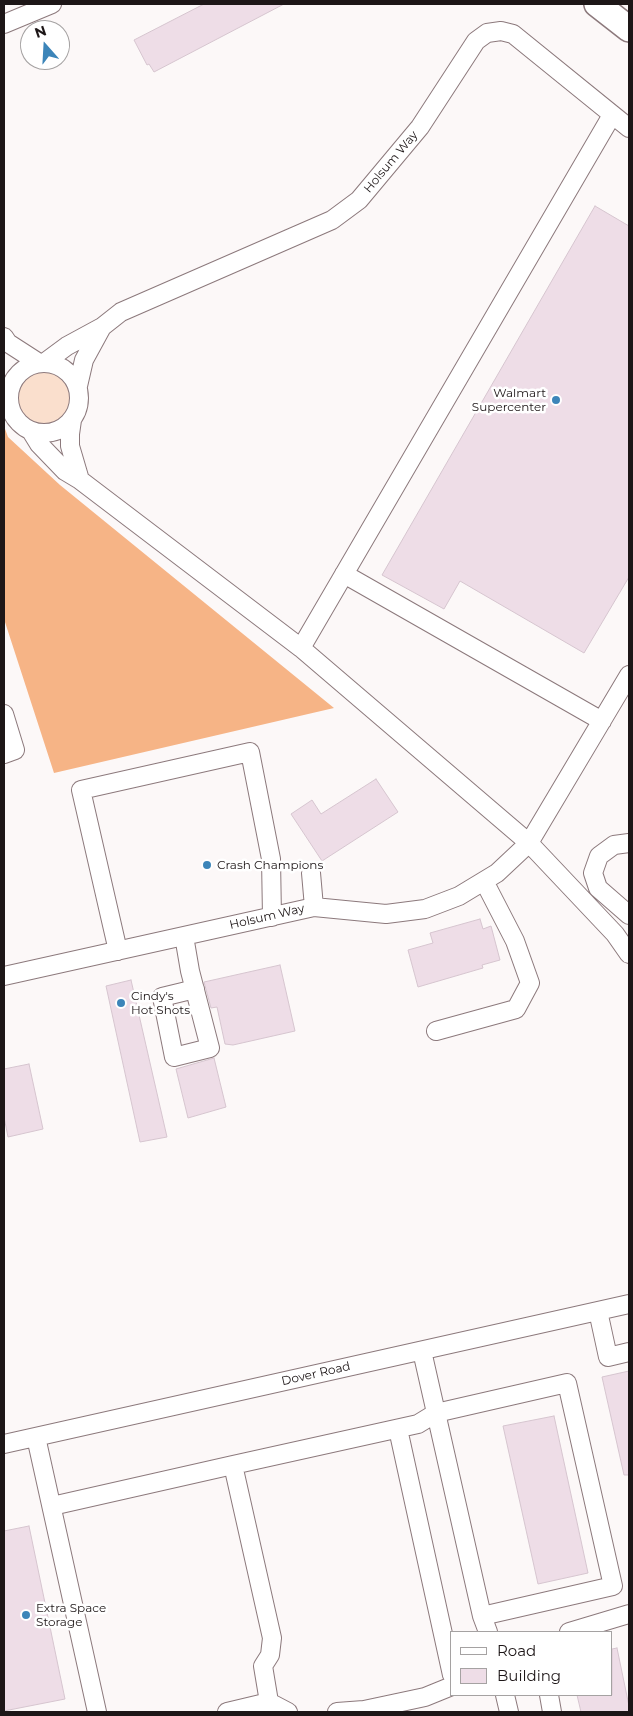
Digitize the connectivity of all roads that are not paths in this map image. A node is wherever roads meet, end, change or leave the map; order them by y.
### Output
1 (597, 4) edge
2 (43, 5) edge
3 (4, 24) edge
4 (629, 29) edge
5 (612, 115) junction
6 (629, 128) edge
7 (102, 327) junction
8 (4, 337) edge
9 (42, 363) junction
10 (4, 373) edge
11 (78, 386) junction
12 (8, 396) edge
13 (72, 420) junction
14 (4, 427) edge
15 (28, 429) junction
16 (80, 480) junction
17 (344, 574) junction
18 (300, 648) junction
19 (629, 675) edge
20 (4, 714) edge
21 (602, 721) junction
22 (4, 754) edge
23 (529, 843) junction
24 (629, 843) edge
25 (311, 873) dead end
26 (484, 881) junction
27 (314, 907) junction
28 (629, 915) edge
29 (272, 916) junction
30 (184, 936) junction
31 (118, 951) junction
32 (629, 954) edge
33 (4, 976) edge
34 (195, 989) dead end
35 (436, 1031) dead end
36 (629, 1304) edge
37 (598, 1311) junction
38 (422, 1351) junction
39 (629, 1352) edge
40 (436, 1413) junction
41 (398, 1429) junction
42 (36, 1437) junction
43 (4, 1444) edge
44 (233, 1465) junction
45 (52, 1506) junction
46 (629, 1614) edge
47 (485, 1624) edge
48 (572, 1631) edge
49 (450, 1666) edge
50 (450, 1687) edge
51 (506, 1696) edge
52 (549, 1696) edge
53 (269, 1702) junction
54 (97, 1712) edge
55 (227, 1712) edge
56 (288, 1712) edge
57 (337, 1712) edge
58 (509, 1712) edge
59 (552, 1712) edge

1 - 4 highway
2 - 3 street
5 - 6 street, Holsum Way
5 - 7 street, Holsum Way
5 - 17 street
7 - 9 street
7 - 11 street
8 - 9 street
9 - 11 street
9 - 12 street
10 - 12 street
11 - 13 street
12 - 15 street
13 - 15 street
13 - 16 street
14 - 15 street
15 - 16 street
16 - 18 street
17 - 18 street
17 - 21 street
18 - 23 street
19 - 21 street, Holsum Way
20 - 22 street
21 - 23 street, Holsum Way
23 - 26 street, Holsum Way
23 - 32 street
24 - 28 street
25 - 27 street
26 - 27 street, Holsum Way
26 - 35 street
27 - 29 street, Holsum Way
29 - 30 street, Holsum Way
29 - 31 street
30 - 31 street, Holsum Way
30 - 34 street
31 - 33 street, Holsum Way
36 - 37 street, Dover Road
37 - 38 street, Dover Road
37 - 39 street
38 - 40 street
38 - 42 street, Dover Road
40 - 41 street
40 - 47 street
40 - 47 street
41 - 44 street
41 - 49 street
42 - 43 street, Dover Road
42 - 45 street
44 - 45 street
44 - 53 street
45 - 54 street
46 - 48 street
50 - 57 street
51 - 58 street
52 - 59 street
53 - 55 street
53 - 56 street

